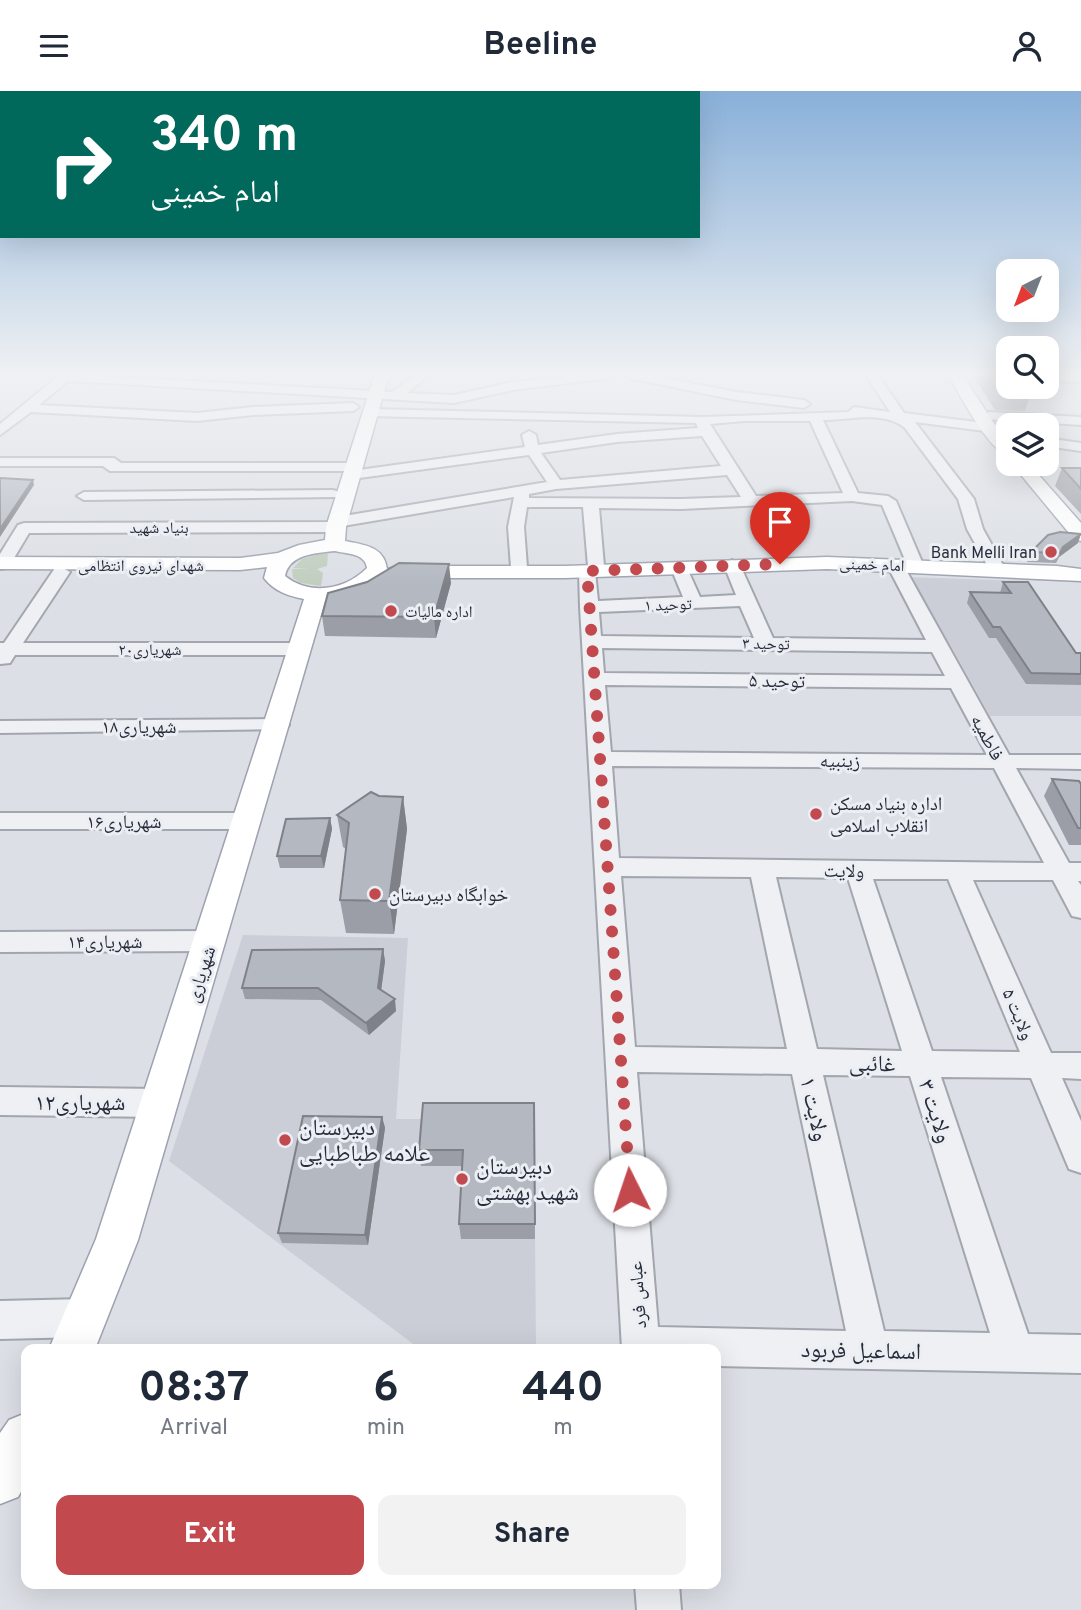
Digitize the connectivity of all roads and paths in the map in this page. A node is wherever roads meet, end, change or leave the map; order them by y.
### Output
1 (360, 445) edge
2 (531, 445) edge
3 (548, 445) edge
4 (714, 445) edge
5 (828, 445) edge
6 (925, 445) edge
7 (532, 449) junction
8 (0, 462) edge
9 (110, 467) junction
10 (730, 470) junction
11 (353, 471) junction
12 (1030, 476) edge
13 (556, 485) junction
14 (332, 494) dead end
15 (521, 497) junction
16 (852, 497) junction
17 (751, 501) junction
18 (590, 502) junction
19 (76, 504) junction
20 (54, 528) junction
21 (336, 531) junction
22 (1081, 535) edge
23 (904, 564) junction
24 (732, 565) junction
25 (995, 565) junction
26 (1, 566) edge
27 (1079, 566) edge
28 (519, 567) junction
29 (278, 568) junction
30 (592, 568) junction
31 (678, 568) junction
32 (373, 569) junction
33 (61, 572) junction
34 (316, 594) junction
35 (747, 600) junction
36 (694, 603) junction
37 (589, 607) junction
38 (592, 642) junction
39 (765, 642) junction
40 (939, 646) junction
41 (300, 649) junction
42 (3, 654) edge
43 (595, 679) junction
44 (958, 682) junction
45 (278, 725) junction
46 (0, 727) edge
47 (598, 759) junction
48 (1001, 761) junction
49 (1081, 762) edge
50 (0, 821) edge
51 (248, 821) junction
52 (608, 867) junction
53 (762, 869) junction
54 (858, 870) junction
55 (957, 871) junction
56 (1071, 872) edge
57 (1081, 909) edge
58 (211, 941) junction
59 (0, 942) edge
60 (621, 1059) junction
61 (804, 1062) junction
62 (921, 1063) junction
63 (1041, 1065) junction
64 (1081, 1066) edge
65 (0, 1101) edge
66 (160, 1103) junction
67 (1081, 1158) edge
68 (0, 1320) edge
69 (78, 1334) edge
70 (641, 1344) edge
71 (721, 1349) edge
72 (869, 1350) junction
73 (1015, 1352) junction
74 (1081, 1354) edge
75 (21, 1445) edge
76 (0, 1479) edge
77 (657, 1589) edge
78 (659, 1610) edge

1 - 11 main road
2 - 7 street
3 - 7 street
4 - 10 street
5 - 16 street
6 - 25 street
7 - 11 street
7 - 13 street
8 - 9 street
9 - 11 street
9 - 19 street
10 - 13 street
10 - 17 street
11 - 21 main road
12 - 22 main road
13 - 15 street
14 - 19 street
15 - 18 street
15 - 21 street, بنیاد شهید
15 - 28 street
16 - 17 street
16 - 23 street, فاطمیه
17 - 18 street
18 - 30 street, عباس فرد
19 - 20 street
20 - 21 street, بنیاد شهید
20 - 26 street, بنیاد شهید
21 - 29 main road
21 - 32 main road
23 - 24 main road, امام خمینی
23 - 25 main road, امام خمینی
23 - 27 main road, امام خمینی
23 - 30 main road, امام خمینی
23 - 40 street, فاطمیه
24 - 31 main road, امام خمینی
24 - 35 street
25 - 27 main road, امام خمینی
26 - 29 main road, شهدای نیروی انتظامی
26 - 33 main road, شهدای نیروی انتظامی
28 - 30 main road, امام خمینی
28 - 32 main road, امام خمینی
29 - 33 main road, شهدای نیروی انتظامی
29 - 34 main road
30 - 31 main road, امام خمینی
30 - 32 main road, امام خمینی
30 - 37 street, عباس فرد
31 - 36 street
32 - 34 main road
33 - 42 street
34 - 41 main road, شهریاری
35 - 36 street, توحید ۱
35 - 39 street
36 - 37 street, توحید ۱
37 - 38 street, عباس فرد
38 - 39 street, توحید ۳
38 - 43 street, عباس فرد
39 - 40 street, توحید ۳
40 - 44 street, فاطمیه
41 - 42 street, شهریاری۲۰
41 - 45 main road, شهریاری
43 - 44 street, توحید ۵
43 - 47 street, عباس فرد
44 - 48 street, فاطمیه
45 - 46 street, شهریاری۱۸
45 - 51 main road, شهریاری
47 - 48 street, زینبیه
47 - 52 street, عباس فرد
48 - 49 street, زینبیه
48 - 56 street, فاطمیه
50 - 51 street, شهریاری۱۶
51 - 58 main road, شهریاری
52 - 53 street, ولایت
52 - 60 street, عباس فرد
53 - 54 street, ولایت
53 - 61 street, ولایت ۱
54 - 55 street, ولایت
54 - 62 street, ولایت ۳
55 - 56 street, ولایت
55 - 63 street, ولایت ۵
56 - 57 street, فاطمیه
58 - 59 street, شهریاری۱۴
58 - 66 main road, شهریاری
60 - 61 street, غائبی
60 - 70 street, عباس فرد
61 - 62 street, غائبی
61 - 72 street, ولایت ۱
62 - 63 street, غائبی
62 - 73 street, ولایت ۳
63 - 64 street, غائبی
63 - 67 street, ولایت ۵
65 - 66 street, شهریاری۱۲
66 - 69 main road, شهریاری
68 - 69 street
71 - 72 street, اسماعیل فربود
72 - 73 street, اسماعیل فربود
73 - 74 street, اسماعیل فربود
75 - 76 main road
77 - 78 street

